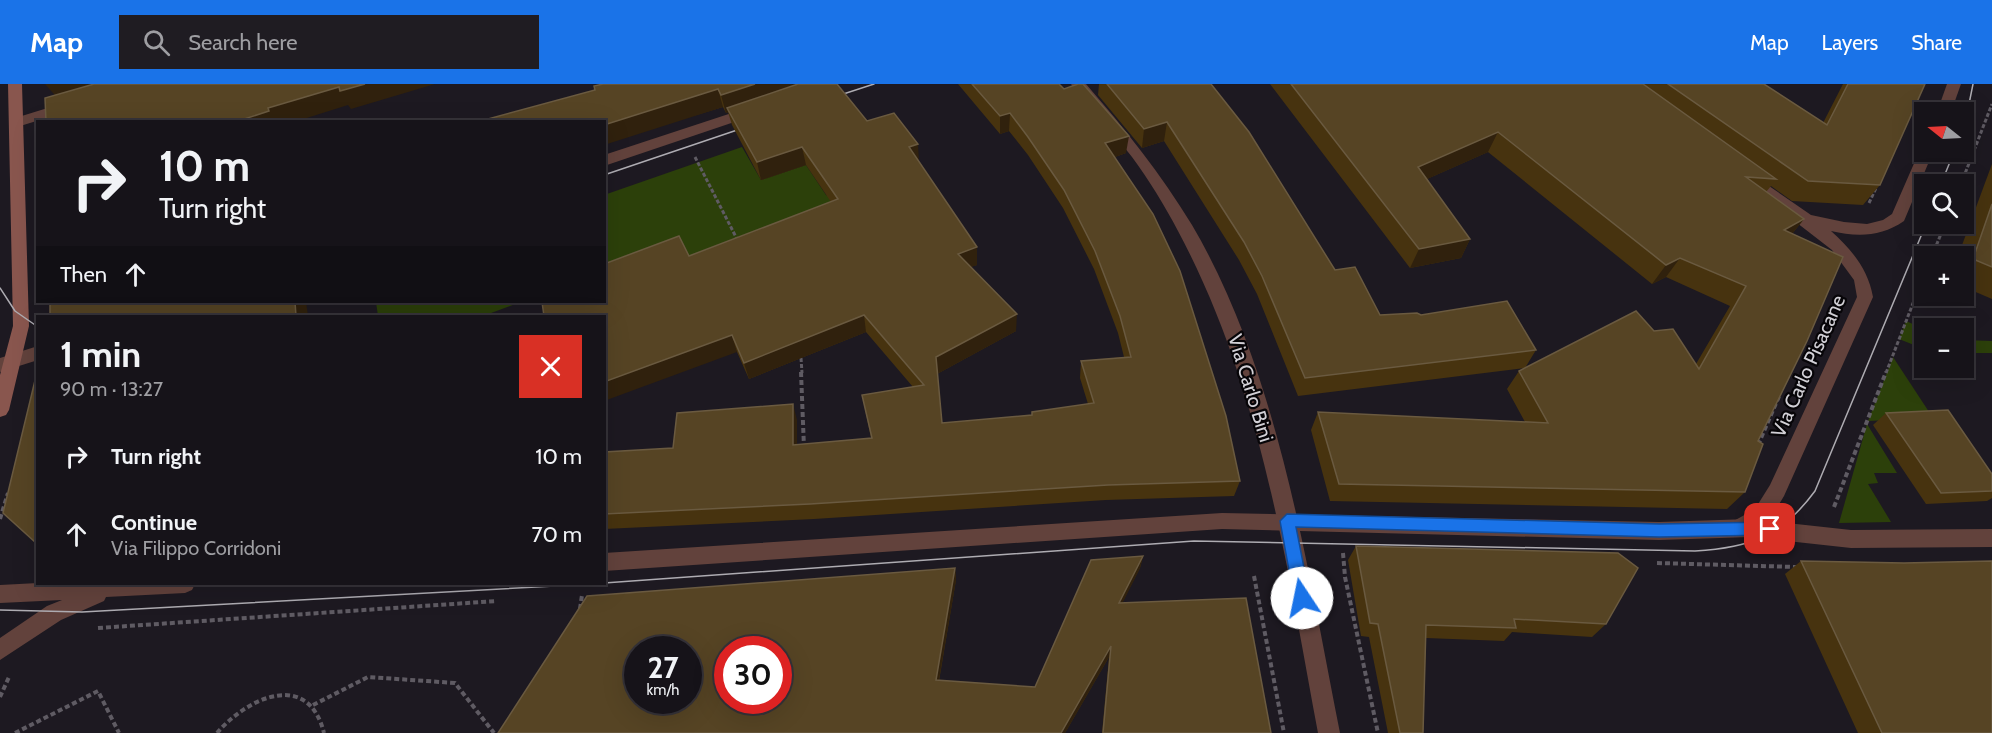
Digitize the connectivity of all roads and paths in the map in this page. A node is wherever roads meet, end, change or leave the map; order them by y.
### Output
1 (15, 84) edge
2 (1078, 84) edge
3 (1954, 84) edge
4 (1948, 102) edge
5 (80, 103) edge
6 (1992, 104) edge
7 (768, 106) edge
8 (17, 122) junction
9 (694, 157) dead end
10 (606, 160) edge
11 (1922, 162) edge
12 (1737, 171) edge
13 (1964, 174) edge
14 (1877, 185) edge
15 (1868, 207) edge
16 (1802, 217) junction
17 (740, 244) edge
18 (1914, 301) edge
19 (36, 354) edge
20 (801, 358) edge
21 (6, 363) edge
22 (1782, 391) edge
23 (0, 410) edge
24 (804, 450) edge
25 (1754, 455) edge
26 (10, 488) edge
27 (1831, 515) dead end
28 (0, 519) edge
29 (1287, 521) junction
30 (1738, 528) junction
31 (1992, 538) edge
32 (606, 562) edge
33 (1254, 576) dead end
34 (1345, 577) dead end
35 (158, 585) edge
36 (131, 586) junction
37 (0, 594) edge
38 (582, 595) dead end
39 (497, 601) dead end
40 (579, 613) edge
41 (97, 628) dead end
42 (0, 650) edge
43 (314, 705) junction
44 (15, 733) edge
45 (119, 733) edge
46 (217, 733) edge
47 (324, 733) edge
48 (494, 733) edge
49 (1284, 733) edge
50 (1329, 733) edge
51 (1378, 733) edge

1 - 8 main road
2 - 29 street, Via Carlo Bini
3 - 4 street
5 - 8 street
6 - 13 path
7 - 10 street
8 - 21 main road
9 - 17 path
11 - 16 street
12 - 16 street, Via Carlo Pisacane
14 - 15 path
16 - 30 street, Via Carlo Pisacane
18 - 27 path
19 - 21 street
20 - 24 path
21 - 23 main road
22 - 25 path
26 - 28 path
29 - 30 street
29 - 32 street
29 - 50 street, Via Carlo Bini
30 - 31 street
33 - 49 path
34 - 51 path
35 - 36 street
36 - 37 street
36 - 42 street
38 - 40 path
39 - 41 path
43 - 46 path
43 - 47 path
43 - 48 path
44 - 45 path

